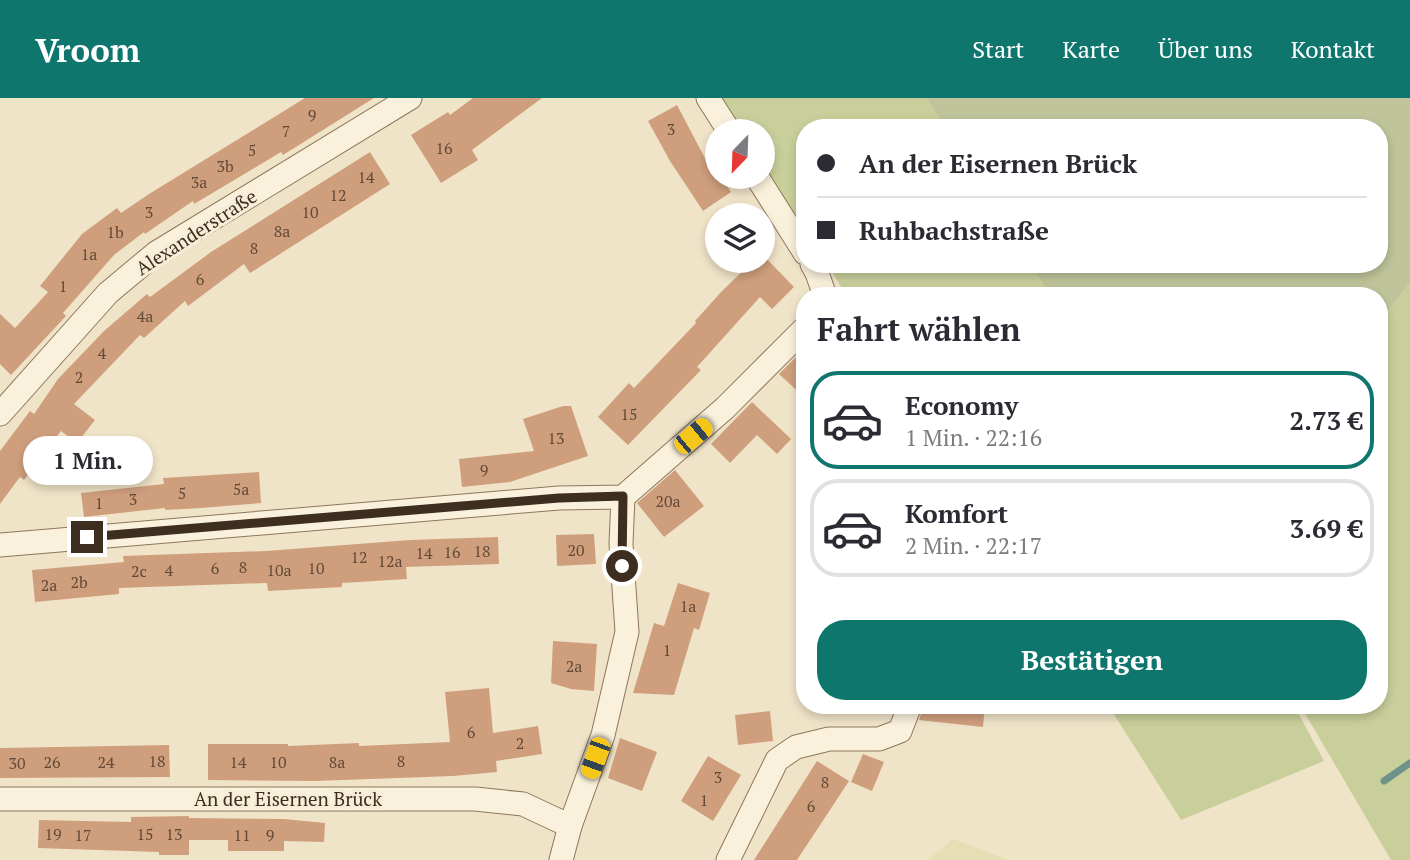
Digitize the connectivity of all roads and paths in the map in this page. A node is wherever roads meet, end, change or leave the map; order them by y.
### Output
1 (410, 98) edge
2 (708, 98) edge
3 (721, 119) edge
4 (765, 189) edge
5 (796, 239) edge
6 (796, 337) edge
7 (3, 402) edge
8 (623, 496) junction
9 (0, 545) edge
10 (907, 714) edge
11 (0, 799) edge
12 (570, 827) junction
13 (561, 860) edge
14 (728, 860) edge

1 - 7 street, Alexanderstraße
2 - 3 street
4 - 5 street
6 - 8 street
8 - 9 street
8 - 12 street
10 - 14 street
11 - 12 street, An der Eisernen Brück
12 - 13 street

